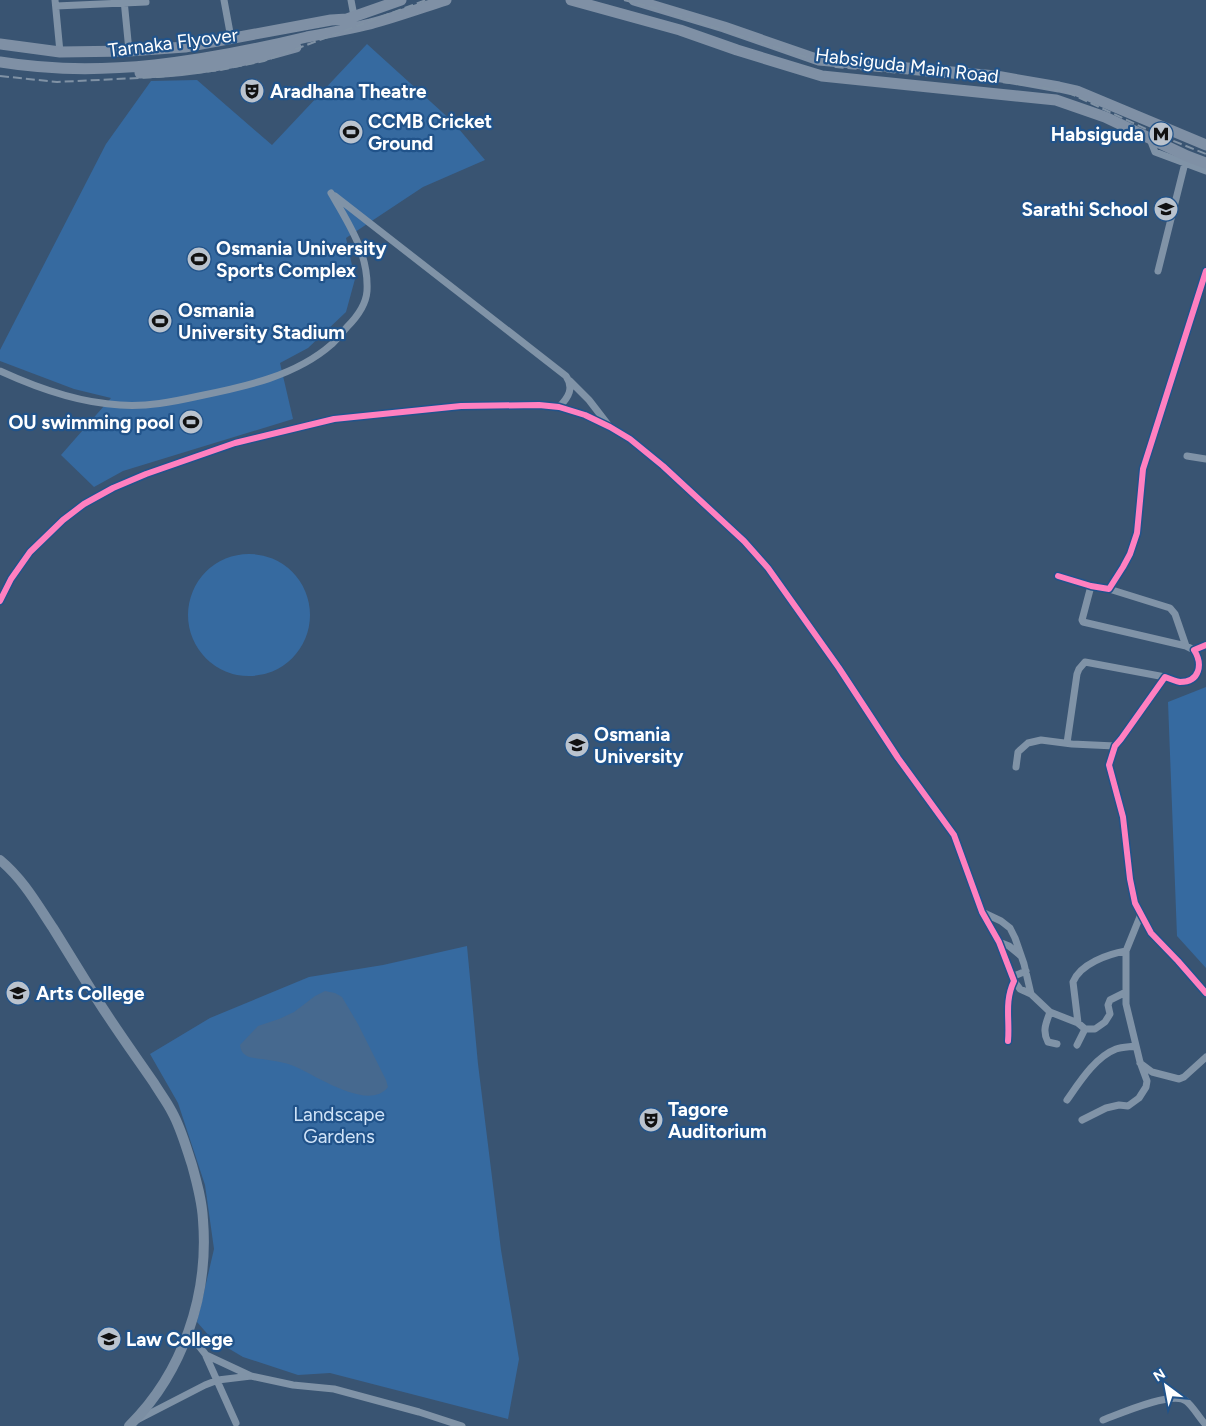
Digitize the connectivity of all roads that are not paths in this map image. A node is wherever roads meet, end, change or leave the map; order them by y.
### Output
1 (224, 0) edge
2 (351, 0) edge
3 (401, 0) edge
4 (446, 0) edge
5 (571, 0) edge
6 (634, 0) edge
7 (124, 1) edge
8 (146, 2) dead end
9 (56, 3) edge
10 (601, 4) edge
11 (350, 21) junction
12 (324, 30) junction
13 (231, 38) junction
14 (0, 44) edge
15 (129, 51) junction
16 (60, 52) junction
17 (0, 56) edge
18 (0, 62) edge
19 (836, 62) junction
20 (0, 68) edge
21 (834, 78) junction
22 (1150, 139) junction
23 (1206, 145) edge
24 (1186, 163) junction
25 (1206, 163) edge
26 (1206, 171) edge
27 (1206, 270) edge
28 (1158, 271) dead end
29 (0, 370) edge
30 (570, 382) junction
31 (559, 407) junction
32 (610, 427) junction
33 (1187, 456) dead end
34 (1206, 459) edge
35 (1058, 576) dead end
36 (1091, 586) junction
37 (1109, 589) junction
38 (0, 601) edge
39 (1206, 645) edge
40 (1186, 646) junction
41 (1194, 650) junction
42 (1165, 677) junction
43 (1067, 743) junction
44 (1115, 746) junction
45 (1016, 767) dead end
46 (0, 860) edge
47 (982, 912) junction
48 (1141, 914) junction
49 (998, 942) junction
50 (1126, 951) junction
51 (1022, 956) junction
52 (1026, 971) junction
53 (1013, 979) junction
54 (1126, 992) junction
55 (1206, 993) edge
56 (1030, 994) junction
57 (1050, 1012) junction
58 (1078, 1023) junction
59 (1085, 1029) junction
60 (1008, 1041) dead end
61 (1057, 1044) dead end
62 (1077, 1045) dead end
63 (1136, 1046) junction
64 (1206, 1057) edge
65 (1140, 1062) junction
66 (1067, 1100) dead end
67 (1082, 1120) dead end
68 (189, 1333) junction
69 (206, 1355) junction
70 (251, 1376) junction
71 (218, 1380) junction
72 (1104, 1420) dead end
73 (236, 1423) dead end
74 (130, 1425) edge
75 (1206, 1425) edge
76 (462, 1426) edge

1 - 13 street
2 - 11 street
3 - 11 main road
4 - 11 main road
5 - 10 main road, Habsiguda Main Road
6 - 19 main road, Habsiguda Main Road
7 - 8 street
7 - 9 street
7 - 15 street
9 - 16 street
10 - 21 main road, Habsiguda Main Road
11 - 12 main road, Tarnaka Flyover
11 - 13 main road
11 - 20 main road
12 - 17 main road, Tarnaka Flyover
12 - 18 main road, Tarnaka Flyover
13 - 15 main road
14 - 16 main road
15 - 16 main road
19 - 21 main road
19 - 23 main road, Habsiguda Main Road
21 - 22 main road, Habsiguda Main Road
22 - 24 street
22 - 25 main road, Habsiguda Main Road
24 - 26 street
24 - 28 street
27 - 37 street
29 - 30 street
30 - 31 street
30 - 32 street
31 - 32 street
31 - 38 street
32 - 47 street
33 - 34 street
35 - 36 street
36 - 37 street
36 - 40 street
37 - 40 street
39 - 41 street
40 - 41 street
41 - 42 street
42 - 43 street
42 - 44 street
43 - 44 street
43 - 45 street
44 - 48 street
46 - 68 main road
47 - 49 street
47 - 51 street
48 - 50 street
48 - 55 street
49 - 51 street
49 - 53 street
50 - 54 street
50 - 58 street
51 - 52 street
52 - 53 street
52 - 56 street
53 - 56 street
53 - 60 street
54 - 59 street
54 - 63 street
56 - 57 street
57 - 58 street
57 - 61 street
58 - 59 street
59 - 62 street
63 - 65 street
63 - 66 street
64 - 65 street
65 - 67 street
68 - 69 street
68 - 74 main road
69 - 70 street
69 - 71 street
70 - 71 street
70 - 76 street
71 - 73 street
71 - 74 street
72 - 75 street

